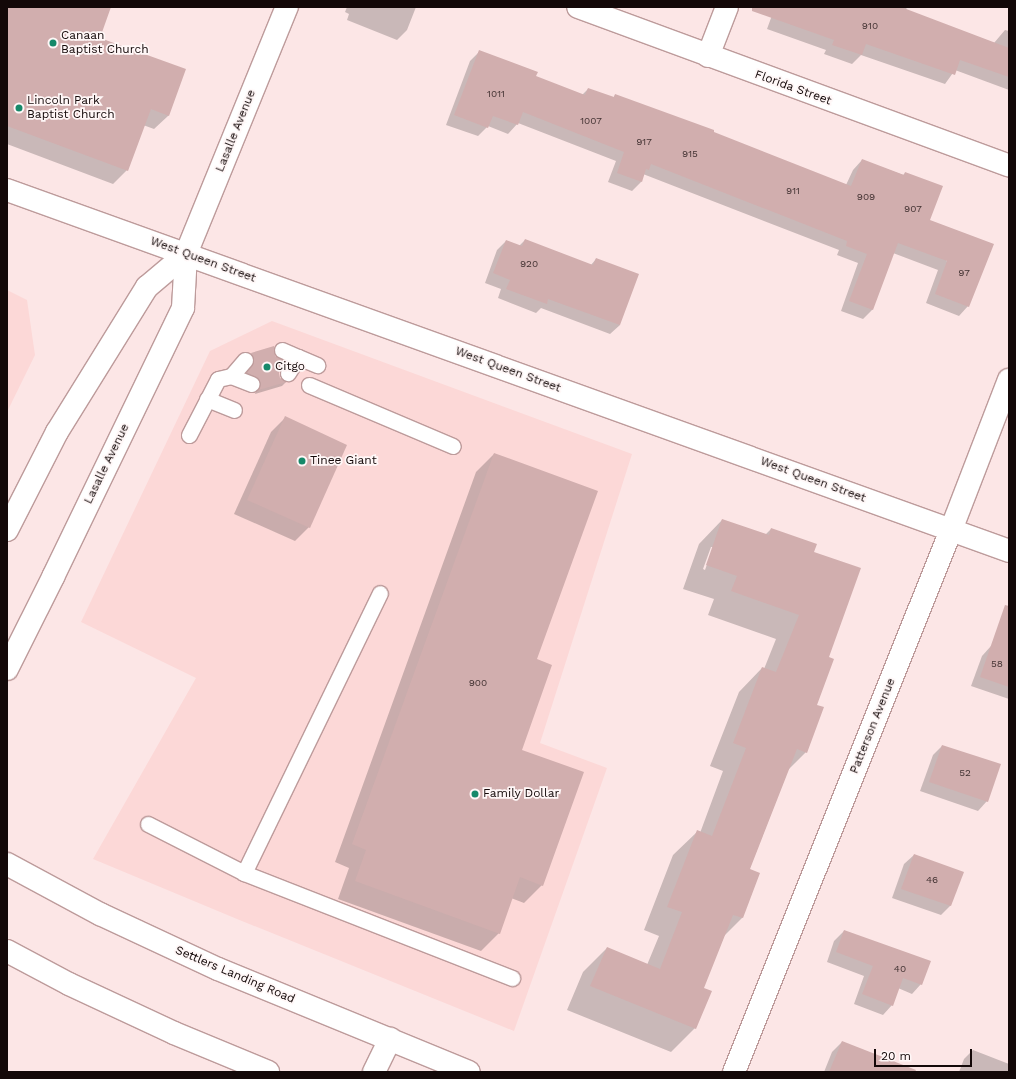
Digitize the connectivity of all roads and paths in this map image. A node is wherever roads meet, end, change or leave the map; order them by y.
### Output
1 (287, 7) edge
2 (578, 7) edge
3 (726, 7) edge
4 (708, 56) junction
5 (1009, 166) edge
6 (7, 190) edge
7 (186, 254) junction
8 (282, 350) dead end
9 (298, 357) junction
10 (245, 360) dead end
11 (316, 365) dead end
12 (288, 373) dead end
13 (231, 376) junction
14 (1009, 380) edge
15 (252, 384) dead end
16 (309, 385) dead end
17 (207, 399) junction
18 (234, 410) dead end
19 (189, 435) dead end
20 (453, 446) dead end
21 (7, 530) edge
22 (951, 530) junction
23 (1009, 551) edge
24 (380, 593) dead end
25 (7, 669) edge
26 (148, 824) dead end
27 (7, 864) edge
28 (244, 873) junction
29 (7, 951) edge
30 (512, 978) dead end
31 (390, 1039) junction
32 (268, 1072) edge
33 (374, 1072) edge
34 (469, 1072) edge
35 (734, 1072) edge

1 - 7 street, Lasalle Avenue
2 - 4 street, Florida Street
3 - 4 street
4 - 5 street, Florida Street
6 - 7 street, West Queen Street
7 - 21 street, Lasalle Avenue
7 - 22 street, West Queen Street
7 - 25 street, Lasalle Avenue
8 - 9 lane
9 - 11 lane
9 - 12 lane
10 - 13 lane
13 - 15 lane
13 - 17 lane
14 - 22 street, Patterson Avenue
16 - 20 lane
17 - 18 lane
17 - 19 lane
22 - 23 street, West Queen Street
22 - 35 street, Patterson Avenue
24 - 28 lane
26 - 28 lane
27 - 31 street, Settlers Landing Road
28 - 30 lane
29 - 32 street
31 - 33 street
31 - 34 street, Settlers Landing Road

